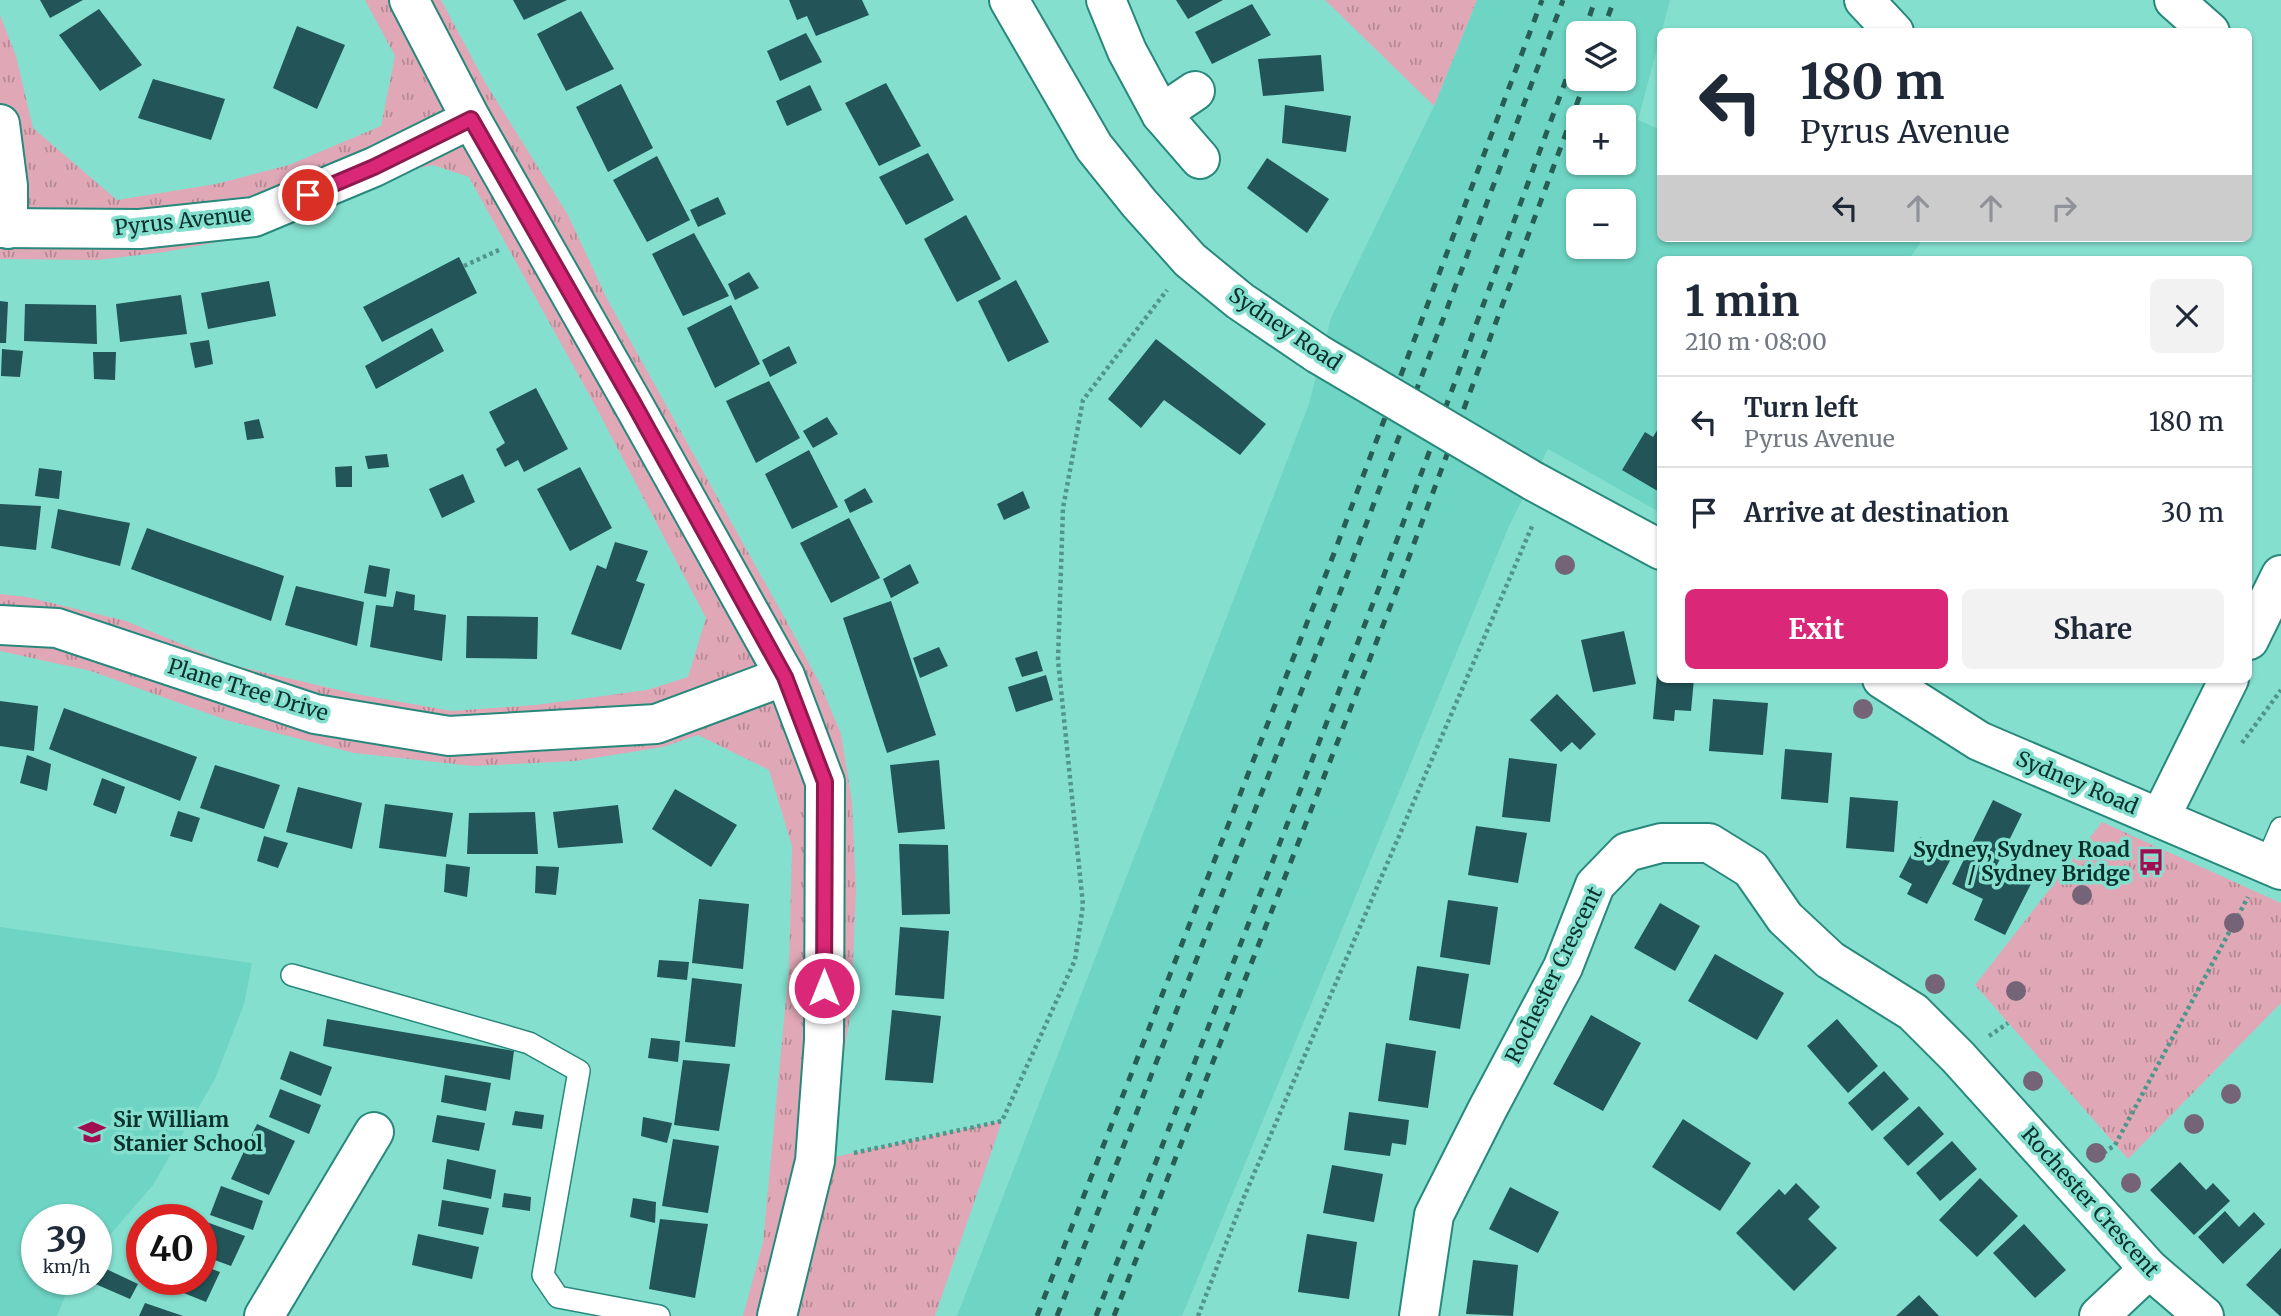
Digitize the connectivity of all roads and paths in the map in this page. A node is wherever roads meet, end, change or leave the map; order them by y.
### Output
1 (409, 0) edge
2 (1009, 0) edge
3 (1106, 0) edge
4 (1864, 0) edge
5 (1890, 28) edge
6 (1195, 91) dead end
7 (1161, 114) junction
8 (471, 119) junction
9 (0, 124) edge
10 (1200, 159) dead end
11 (4, 229) edge
12 (1190, 260) junction
13 (1536, 498) junction
14 (1657, 548) edge
15 (2281, 575) edge
16 (0, 625) edge
17 (2252, 634) edge
18 (785, 677) junction
19 (1888, 683) edge
20 (2228, 683) edge
21 (2161, 818) junction
22 (2281, 828) edge
23 (2273, 867) edge
24 (292, 975) dead end
25 (374, 1132) dead end
26 (2115, 1145) dead end
27 (815, 1161) junction
28 (2149, 1269) junction
29 (264, 1316) edge
30 (659, 1316) edge
31 (777, 1316) edge
32 (1198, 1316) edge
33 (1419, 1316) edge
34 (2099, 1316) edge
35 (2204, 1316) edge

1 - 8 street
2 - 12 street, Sydney Road
3 - 7 street
4 - 5 street
6 - 7 street
7 - 10 street
8 - 11 street, Pyrus Avenue
8 - 18 street
9 - 11 street
12 - 13 street, Sydney Road, bridge
12 - 27 path
13 - 14 street, Sydney Road
13 - 32 path
15 - 17 street
16 - 18 street, Plane Tree Drive
18 - 27 street
19 - 21 street, Sydney Road
20 - 21 street
21 - 23 street, Sydney Road
22 - 23 lane
23 - 26 path
24 - 30 lane
25 - 29 street
27 - 31 street
28 - 33 street, Rochester Crescent
28 - 34 street
28 - 35 street, Rochester Crescent

